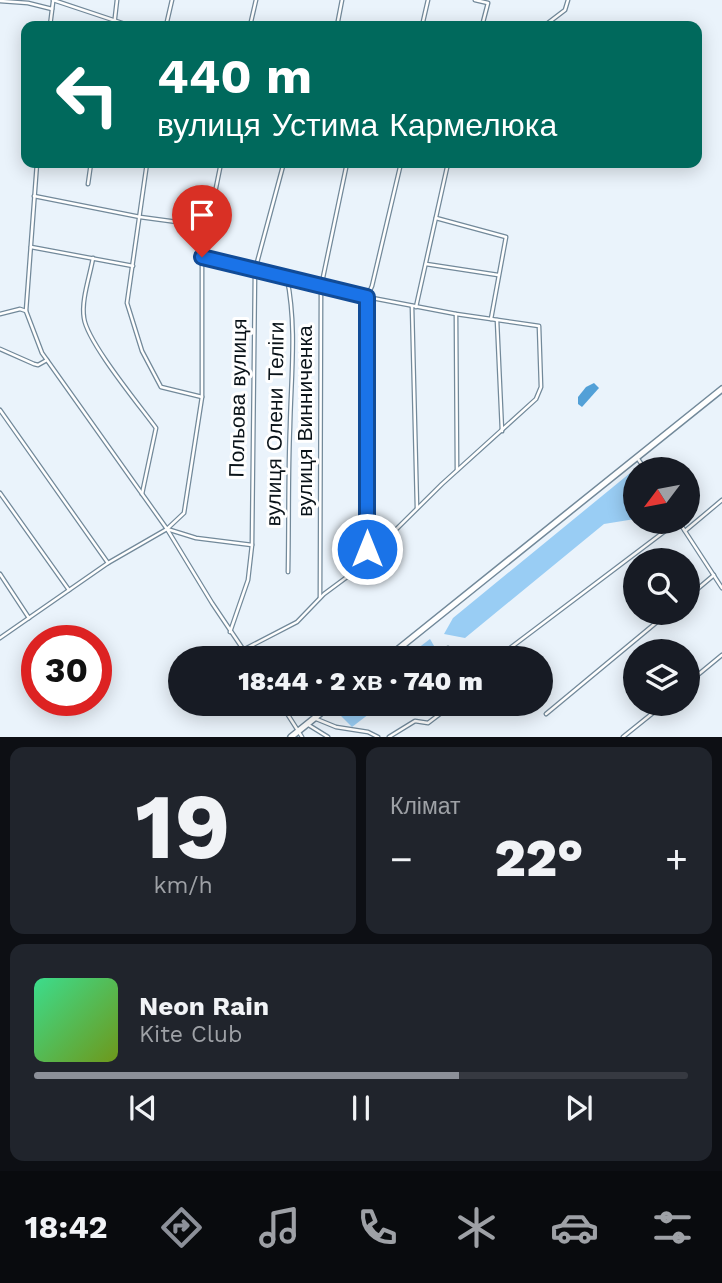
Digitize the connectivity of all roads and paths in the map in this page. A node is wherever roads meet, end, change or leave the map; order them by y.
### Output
1 (53, 0) edge
2 (117, 0) edge
3 (172, 0) edge
4 (256, 0) edge
5 (342, 0) edge
6 (428, 0) edge
7 (475, 0) edge
8 (568, 0) edge
9 (0, 1) edge
10 (52, 9) junction
11 (51, 21) edge
12 (114, 21) joint
13 (167, 21) edge
14 (251, 21) edge
15 (338, 21) edge
16 (423, 21) edge
17 (483, 21) edge
18 (551, 21) edge
19 (37, 168) edge
20 (90, 168) edge
21 (146, 168) edge
22 (220, 168) edge
23 (282, 168) edge
24 (346, 168) edge
25 (400, 168) edge
26 (447, 168) edge
27 (88, 184) dead end
28 (34, 196) junction
29 (140, 217) junction
30 (436, 218) junction
31 (208, 226) junction
32 (31, 247) junction
33 (202, 257) junction
34 (93, 258) junction
35 (426, 264) junction
36 (133, 266) junction
37 (256, 270) junction
38 (498, 275) junction
39 (287, 278) junction
40 (321, 287) junction
41 (367, 297) junction
42 (414, 307) junction
43 (26, 312) junction
44 (0, 314) edge
45 (456, 314) junction
46 (491, 319) junction
47 (496, 320) junction
48 (0, 349) edge
49 (47, 360) junction
50 (722, 390) edge
51 (202, 397) junction
52 (0, 410) edge
53 (502, 431) junction
54 (640, 457) edge
55 (457, 470) junction
56 (623, 471) edge
57 (0, 493) edge
58 (142, 494) junction
59 (722, 500) edge
60 (417, 508) junction
61 (700, 518) edge
62 (167, 529) junction
63 (662, 534) edge
64 (687, 534) edge
65 (252, 545) junction
66 (367, 557) junction
67 (108, 563) junction
68 (288, 572) dead end
69 (0, 574) edge
70 (714, 575) junction
71 (722, 579) edge
72 (718, 582) junction
73 (700, 587) edge
74 (722, 587) edge
75 (69, 590) junction
76 (320, 598) junction
77 (29, 618) junction
78 (653, 625) edge
79 (230, 632) junction
80 (0, 638) edge
81 (240, 646) edge
82 (250, 646) edge
83 (402, 646) edge
84 (513, 646) edge
85 (722, 655) edge
86 (700, 673) edge
87 (553, 708) edge
88 (289, 716) edge
89 (317, 716) edge
90 (437, 716) edge
91 (649, 716) edge
92 (314, 718) junction
93 (307, 724) junction
94 (300, 734) edge
95 (291, 737) edge
96 (328, 737) edge
97 (378, 737) edge
98 (389, 737) edge
99 (623, 737) edge

1 - 10 street
1 - 12 street
2 - 12 street
3 - 13 street
4 - 14 street
5 - 15 street
6 - 16 street
7 - 17 street
8 - 18 street
9 - 10 street
10 - 11 street
19 - 28 street
20 - 27 street
21 - 29 street
22 - 31 street
23 - 37 street, Польова вулиця
24 - 40 street, вулиця Винниченка
25 - 41 street
26 - 30 street
28 - 29 street
28 - 32 street
29 - 31 street
29 - 36 street
30 - 35 street
30 - 38 street
31 - 33 street
32 - 34 street
32 - 43 street
33 - 37 street
33 - 51 street
34 - 36 street
34 - 58 street
35 - 38 street
35 - 42 street
36 - 51 street
37 - 39 street
37 - 65 street, Польова вулиця
38 - 46 street
39 - 40 street
39 - 68 street, вулиця Олени Теліги
40 - 41 street
40 - 76 street, вулиця Винниченка
41 - 42 street
41 - 66 street
42 - 45 street
42 - 60 street
43 - 44 street
43 - 49 street
45 - 46 street
45 - 55 street
46 - 47 street
47 - 53 street
47 - 53 street
48 - 49 street
49 - 58 street
50 - 54 main road
51 - 62 street
52 - 67 street
53 - 55 street
55 - 60 street
56 - 83 main road
57 - 75 street
58 - 62 street
59 - 61 street
60 - 66 street
62 - 65 street
62 - 67 street
62 - 79 street
63 - 84 street
64 - 70 street
65 - 79 street, Польова вулиця
66 - 76 street
67 - 75 street
69 - 77 street
70 - 72 street
70 - 73 street
71 - 72 street
72 - 74 street
75 - 77 street
76 - 82 street
77 - 80 street
78 - 87 street
79 - 81 street
85 - 86 street
88 - 94 street
89 - 92 main road
90 - 98 street
91 - 99 street
92 - 93 main road
92 - 97 street
93 - 94 main road
93 - 96 street
94 - 95 main road

